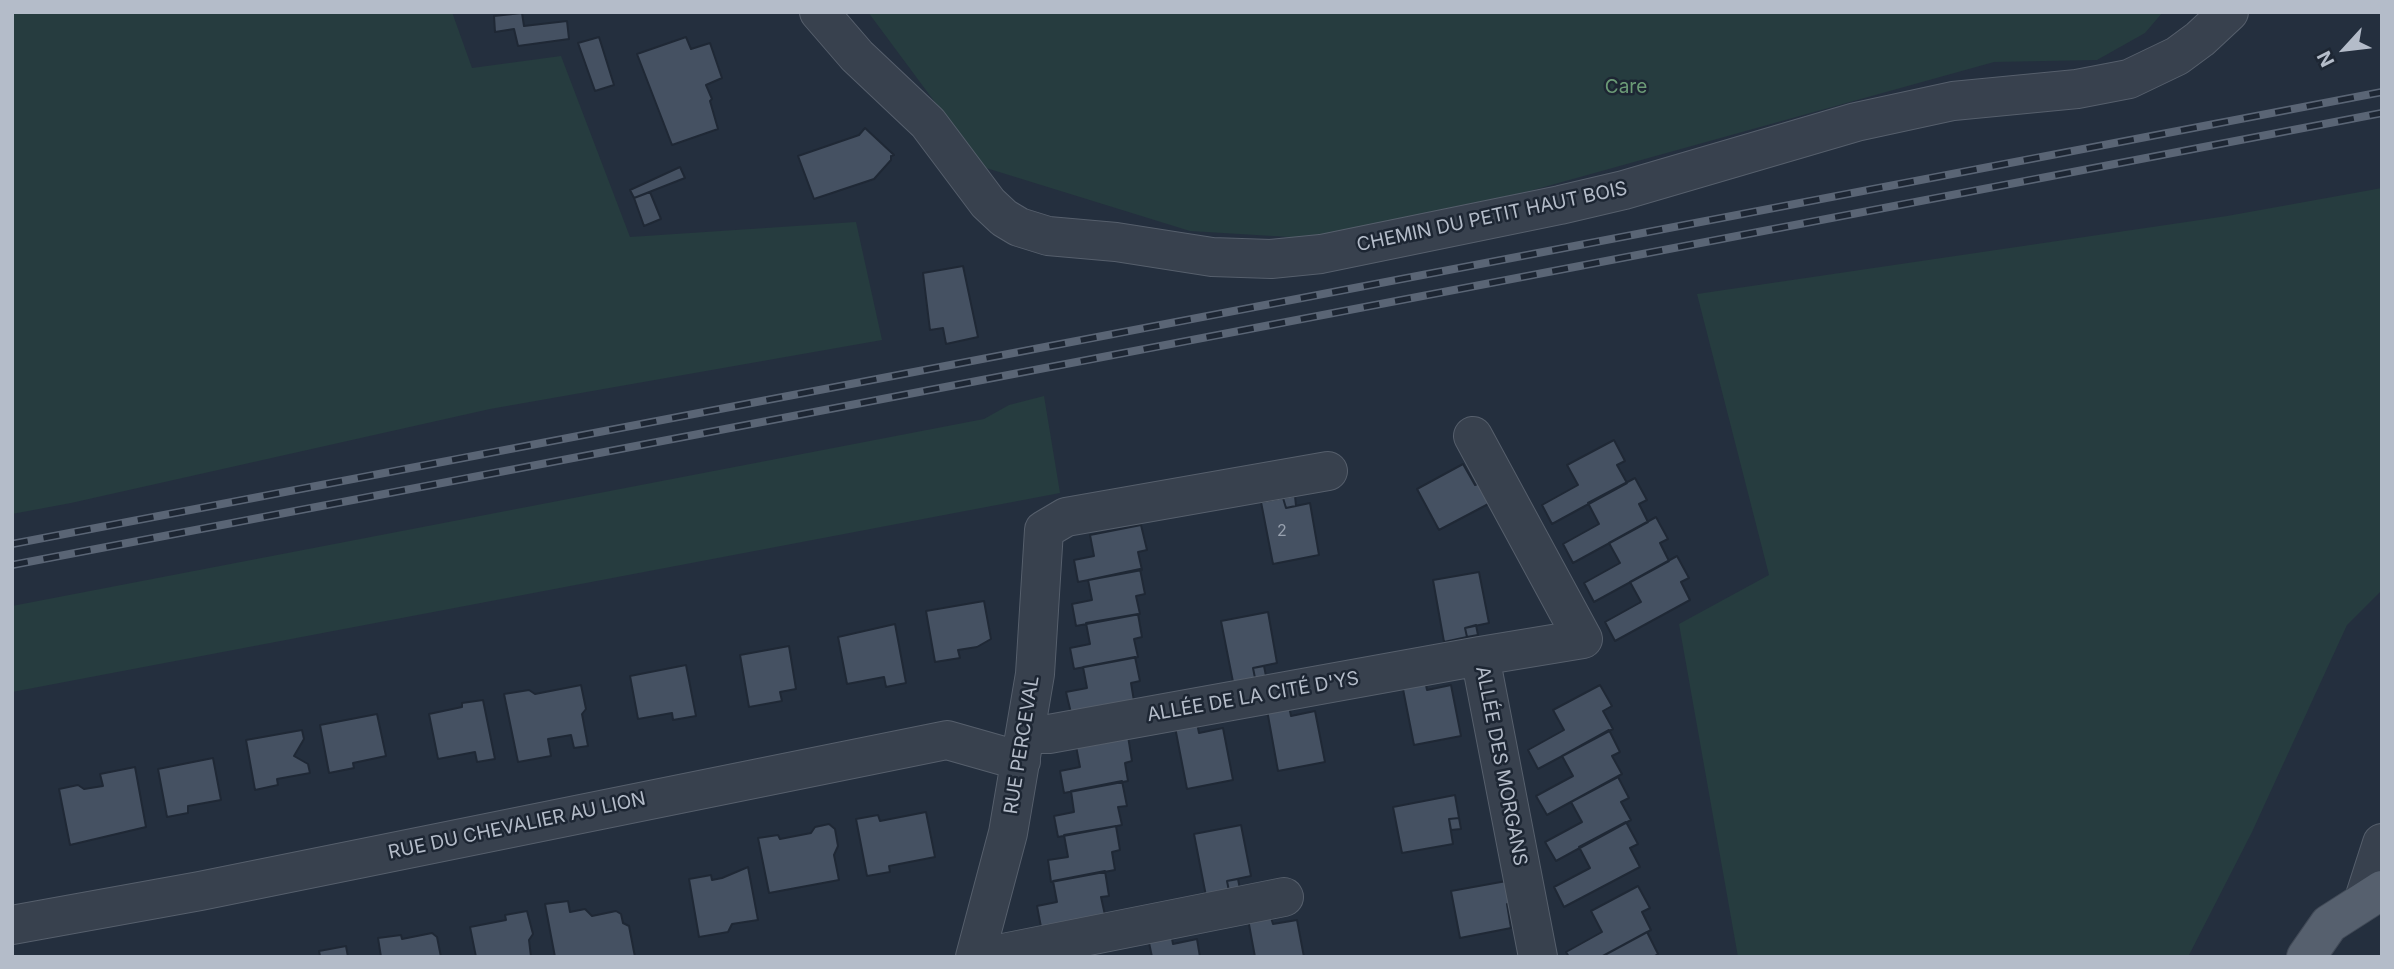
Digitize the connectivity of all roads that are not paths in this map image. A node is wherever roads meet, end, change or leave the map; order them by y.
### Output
1 (819, 12) edge
2 (2229, 12) edge
3 (1473, 436) dead end
4 (1328, 471) dead end
5 (1480, 656) junction
6 (1023, 748) junction
7 (2382, 843) edge
8 (2373, 894) edge
9 (1284, 897) dead end
10 (12, 925) edge
11 (975, 957) edge
12 (984, 957) edge
13 (1538, 957) edge
14 (2306, 957) edge

1 - 2 street, CHEMIN DU PETIT HAUT BOIS
3 - 5 street, ALLÉE DES MORGANS
4 - 6 street, RUE PERCEVAL
5 - 6 street, ALLÉE DE LA CITÉ D'YS
5 - 13 street, ALLÉE DES MORGANS
6 - 10 street, RUE DU CHEVALIER AU LION
6 - 11 street, RUE PERCEVAL
7 - 8 street
8 - 14 main road
9 - 12 street

